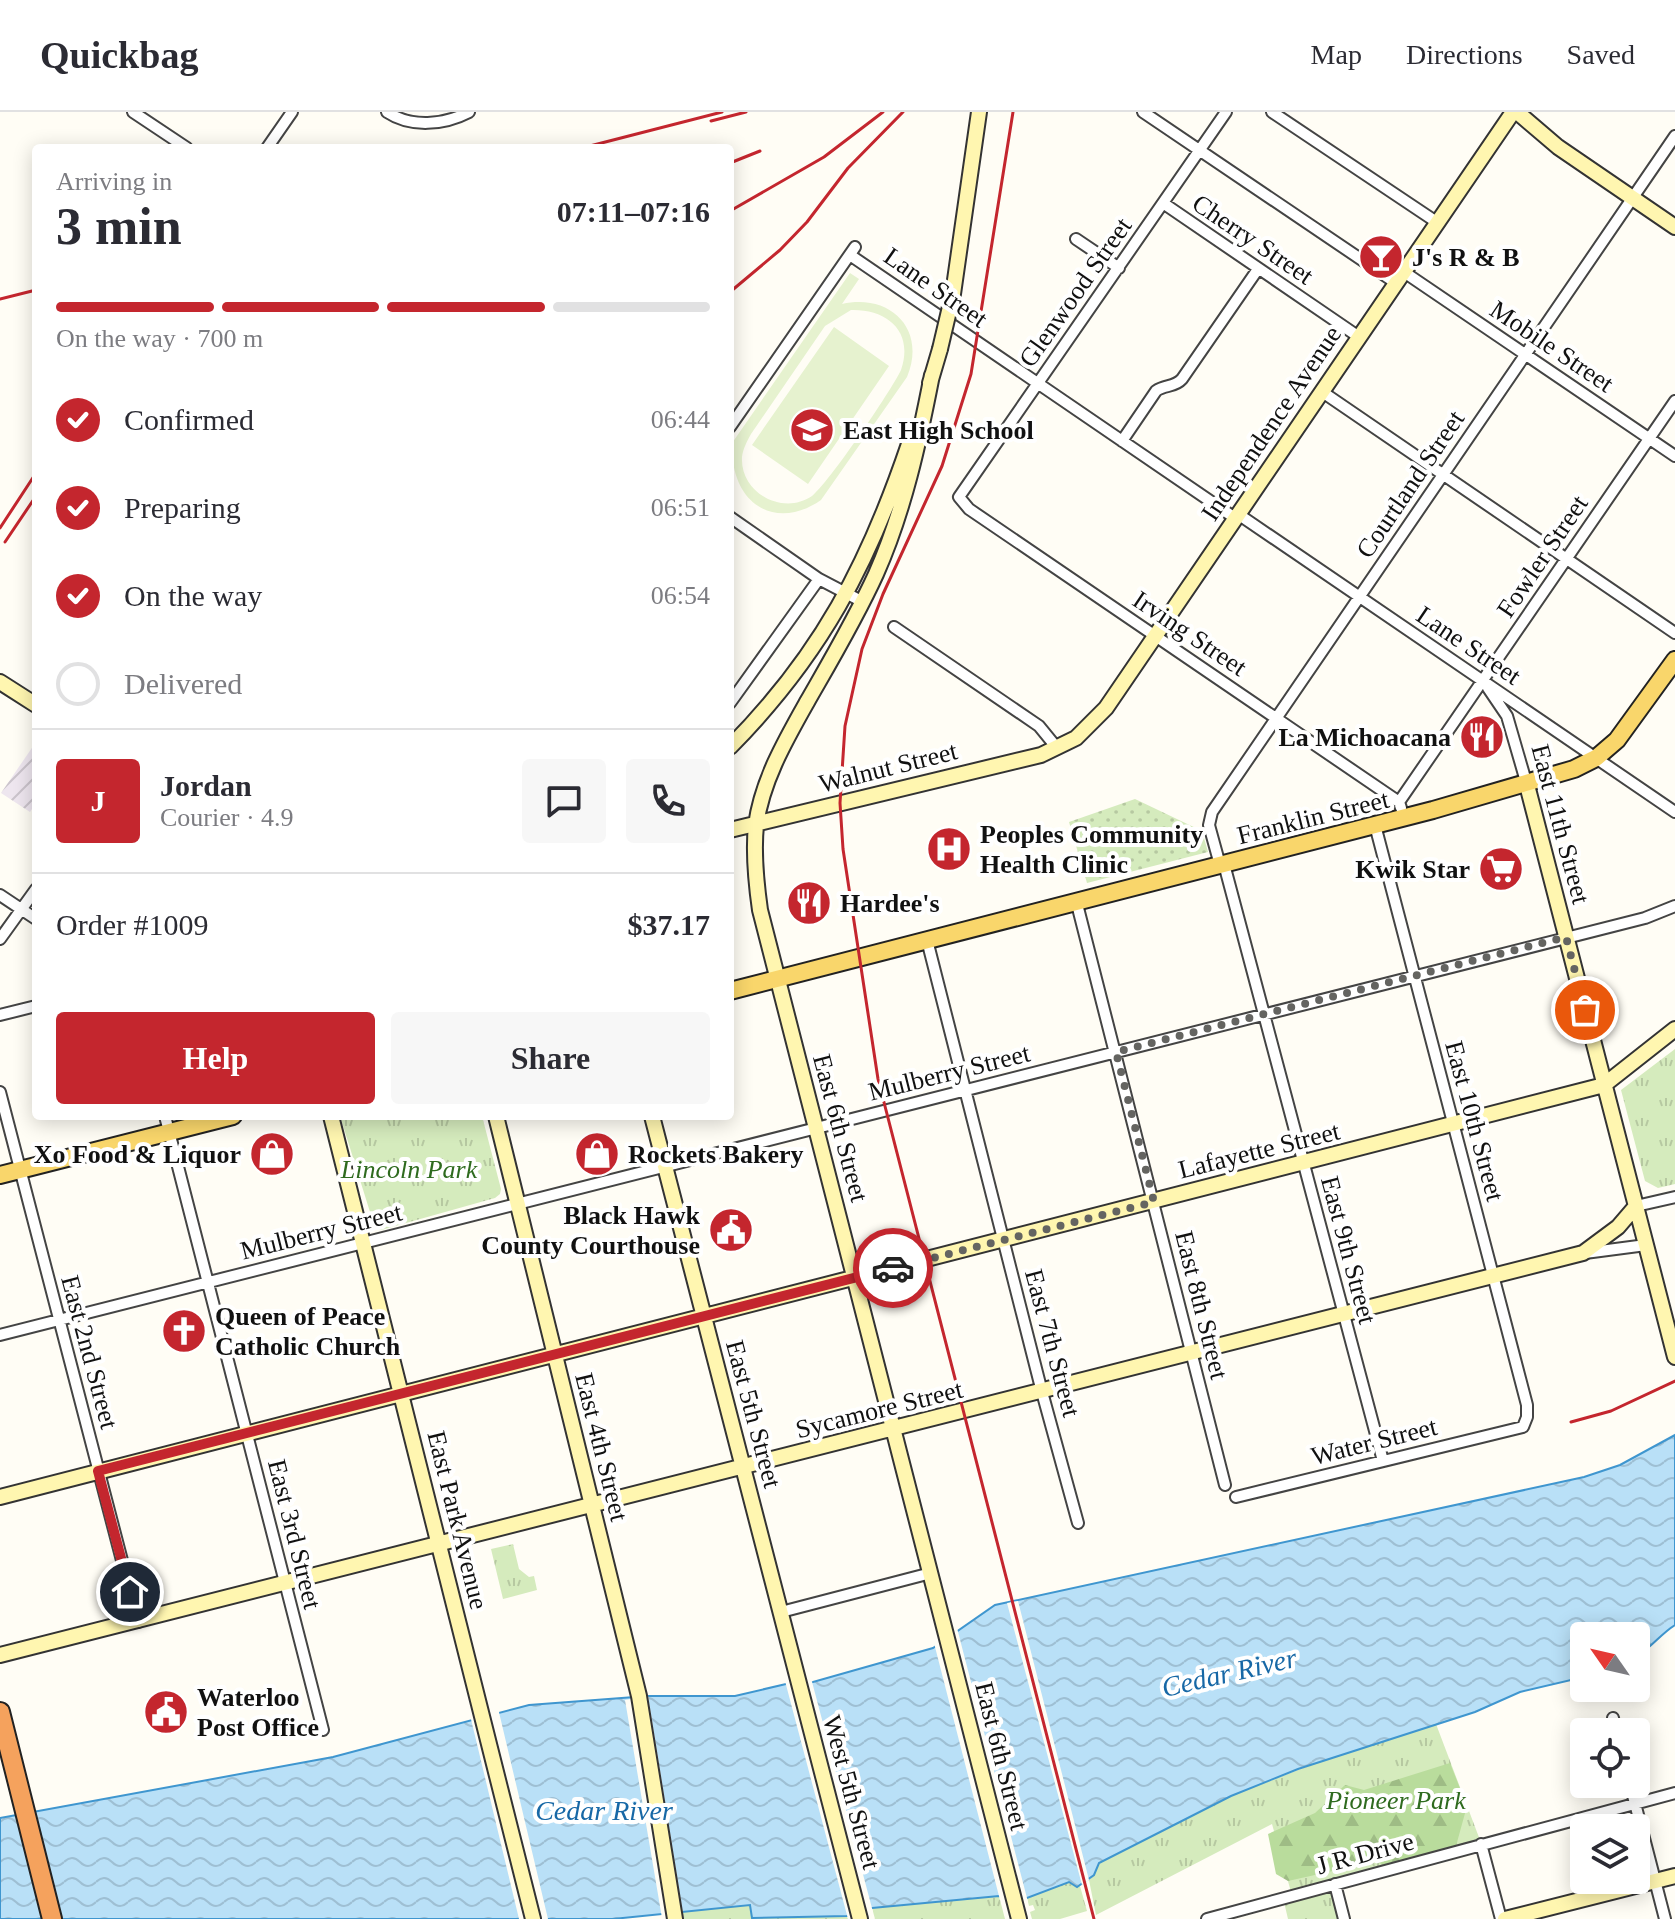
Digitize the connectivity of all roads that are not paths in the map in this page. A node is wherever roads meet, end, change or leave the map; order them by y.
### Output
1 (133, 112) edge
2 (292, 112) edge
3 (387, 112) edge
4 (469, 112) edge
5 (979, 112) edge
6 (1143, 112) edge
7 (1226, 112) edge
8 (1272, 112) edge
9 (1515, 112) edge
10 (1675, 136) edge
11 (181, 144) edge
12 (270, 144) edge
13 (1200, 150) junction
14 (1633, 198) junction
15 (1163, 203) junction
16 (1438, 223) junction
17 (1675, 227) edge
18 (1076, 239) dead end
19 (1119, 268) junction
20 (1258, 269) junction
21 (1400, 278) junction
22 (1359, 337) junction
23 (1526, 355) junction
24 (932, 375) junction
25 (1038, 384) junction
26 (1321, 391) junction
27 (1675, 401) edge
28 (734, 421) edge
29 (1649, 439) junction
30 (1122, 441) junction
31 (1675, 456) edge
32 (1443, 475) junction
33 (959, 497) joint
34 (1236, 516) junction
35 (734, 520) edge
36 (1566, 559) junction
37 (819, 579) junction
38 (847, 595) junction
39 (1359, 597) junction
40 (863, 602) junction
41 (894, 627) dead end
42 (1675, 633) edge
43 (1154, 636) junction
44 (1675, 660) edge
45 (1483, 681) junction
46 (0, 682) edge
47 (734, 697) edge
48 (32, 702) edge
49 (1276, 718) junction
50 (734, 743) edge
51 (1057, 748) junction
52 (1596, 758) junction
53 (1527, 785) junction
54 (1401, 810) junction
55 (1675, 812) edge
56 (756, 824) junction
57 (1375, 825) junction
58 (734, 829) edge
59 (1222, 865) junction
60 (0, 895) edge
61 (32, 895) edge
62 (1077, 904) junction
63 (1675, 906) edge
64 (21, 910) junction
65 (32, 917) edge
66 (1566, 937) junction
67 (0, 939) edge
68 (927, 940) junction
69 (1414, 976) junction
70 (777, 979) junction
71 (734, 990) edge
72 (32, 1007) edge
73 (1264, 1014) junction
74 (0, 1015) edge
75 (1675, 1029) edge
76 (1116, 1052) junction
77 (1604, 1085) junction
78 (965, 1090) junction
79 (0, 1092) edge
80 (200, 1120) edge
81 (332, 1120) edge
82 (497, 1120) edge
83 (653, 1120) edge
84 (167, 1124) edge
85 (1454, 1125) junction
86 (816, 1128) junction
87 (1303, 1163) junction
88 (665, 1167) junction
89 (20, 1170) junction
90 (0, 1175) edge
91 (1675, 1197) edge
92 (1154, 1202) junction
93 (518, 1204) junction
94 (1636, 1206) junction
95 (1003, 1240) junction
96 (363, 1243) junction
97 (1646, 1245) junction
98 (1583, 1253) junction
99 (1493, 1277) junction
100 (855, 1278) junction
101 (208, 1283) junction
102 (1344, 1315) junction
103 (704, 1317) junction
104 (59, 1321) junction
105 (0, 1335) edge
106 (1192, 1354) junction
107 (555, 1355) junction
108 (1675, 1357) edge
109 (1042, 1392) junction
110 (401, 1394) junction
111 (1523, 1427) joint
112 (894, 1430) junction
113 (247, 1433) junction
114 (1383, 1461) junction
115 (743, 1468) junction
116 (98, 1471) junction
117 (1225, 1485) dead end
118 (0, 1497) edge
119 (1236, 1497) dead end
120 (592, 1507) junction
121 (1078, 1523) dead end
122 (440, 1546) junction
123 (931, 1573) junction
124 (286, 1585) junction
125 (781, 1612) junction
126 (138, 1622) junction
127 (0, 1655) edge
128 (797, 1677) joint
129 (0, 1712) edge
130 (323, 1730) dead end
131 (1675, 1793) edge
132 (1634, 1798) edge
133 (1635, 1804) junction
134 (1481, 1844) junction
135 (1675, 1876) edge
136 (1655, 1881) junction
137 (1335, 1884) junction
138 (1018, 1916) edge
139 (52, 1919) edge
140 (533, 1919) edge
141 (675, 1919) edge
142 (860, 1919) edge
143 (1207, 1919) edge
144 (1344, 1919) edge
145 (1503, 1919) edge
146 (1665, 1919) edge

1 - 11 street
2 - 12 street
3 - 4 street
5 - 24 street, bridge
6 - 13 street, Mobile Street
7 - 13 street, Glenwood Street
8 - 16 street
9 - 14 street
9 - 16 street, Independence Avenue
10 - 14 street, Courtland Street
13 - 15 street, Glenwood Street
13 - 21 street, Mobile Street
14 - 17 street
14 - 23 street, Courtland Street
15 - 19 street, Glenwood Street
15 - 20 street, Cherry Street
16 - 21 street, Independence Avenue
18 - 19 street
19 - 25 street, Glenwood Street
20 - 22 street, Cherry Street
20 - 30 street
21 - 22 street, Independence Avenue
21 - 23 street, Mobile Street
22 - 26 street, Independence Avenue
23 - 29 street, Mobile Street
23 - 32 street, Courtland Street
24 - 38 street
24 - 40 street, East 6th Street
25 - 28 street, Lane Street
25 - 30 street, Lane Street
25 - 33 street, Glenwood Street
26 - 32 street
26 - 34 street, Independence Avenue
27 - 29 street, Fowler Street
29 - 31 street, Mobile Street
29 - 36 street, Fowler Street
30 - 34 street, Lane Street
32 - 36 street
32 - 39 street, Courtland Street
33 - 43 street, Irving Street
34 - 39 street, Lane Street
34 - 43 street, Independence Avenue
35 - 37 street
36 - 42 street
36 - 45 street, Fowler Street
37 - 38 street
37 - 47 street
38 - 40 street
38 - 50 street
39 - 45 street, Lane Street
39 - 49 street, Courtland Street
40 - 56 street, East 6th Street
41 - 51 street
43 - 49 street, Irving Street
43 - 51 street, Independence Avenue
44 - 52 main road, Franklin Street
45 - 52 street, Lane Street
45 - 53 street, East 11th Street
45 - 54 street, Fowler Street
46 - 48 street
49 - 54 street, Irving Street
49 - 59 street, Courtland Street
51 - 56 street, Walnut Street
52 - 53 main road, Franklin Street
52 - 55 street, Lane Street
53 - 54 main road, Franklin Street
53 - 66 street, East 11th Street
54 - 57 main road, Franklin Street
56 - 58 street, Walnut Street
56 - 70 street, East 6th Street
57 - 59 main road, Franklin Street
57 - 69 street, East 10th Street
59 - 62 main road, Franklin Street
59 - 73 street, East 9th Street
60 - 64 street
61 - 64 street
62 - 68 main road, Franklin Street
62 - 76 street, East 8th Street
63 - 66 street, Mulberry Street
64 - 65 street
64 - 67 street
66 - 69 street, Mulberry Street
66 - 77 street, East 11th Street
68 - 70 main road, Franklin Street
68 - 78 street, East 7th Street
69 - 73 street, Mulberry Street
69 - 85 street, East 10th Street
70 - 71 main road, Franklin Street
70 - 86 street, East 6th Street
72 - 74 street
73 - 76 street, Mulberry Street
73 - 87 street, East 9th Street
75 - 77 street, Lafayette Street
76 - 78 street, Mulberry Street
76 - 92 street, East 8th Street
77 - 85 street, Lafayette Street
77 - 94 street, East 11th Street
78 - 86 street, Mulberry Street
78 - 95 street, East 7th Street
79 - 89 street, East 2nd Street
80 - 84 main road
81 - 96 street, East Park Avenue
82 - 93 street, East 4th Street
83 - 88 street, East 5th Street
84 - 89 main road
84 - 101 street, East 3rd Street
85 - 87 street, Lafayette Street
85 - 99 street, East 10th Street
86 - 88 street, Mulberry Street
86 - 100 street, East 6th Street
87 - 92 street, Lafayette Street
87 - 102 street, East 9th Street
88 - 93 street, Mulberry Street
88 - 103 street, East 5th Street
89 - 90 main road
89 - 104 street, East 2nd Street
91 - 94 street
92 - 95 street, Lafayette Street
92 - 106 street, East 8th Street
93 - 96 street, Mulberry Street
93 - 107 street, East 4th Street
94 - 97 street, East 11th Street
94 - 98 street, Sycamore Street
95 - 100 street, Lafayette Street
95 - 109 street, East 7th Street
96 - 101 street, Mulberry Street
96 - 110 street, East Park Avenue
97 - 98 street, Sycamore Street
97 - 108 street, East 11th Street
98 - 99 street, Sycamore Street
99 - 102 street, Sycamore Street
99 - 111 street, East 10th Street
100 - 103 street, Lafayette Street
100 - 112 street, East 6th Street
101 - 104 street, Mulberry Street
101 - 113 street, East 3rd Street
102 - 106 street, Sycamore Street
102 - 114 street, East 9th Street
103 - 107 street, Lafayette Street
103 - 115 street, East 5th Street
104 - 105 street, Mulberry Street
104 - 116 street, East 2nd Street
106 - 109 street, Sycamore Street
106 - 117 street, East 8th Street
107 - 110 street, Lafayette Street
107 - 120 street, East 4th Street
109 - 112 street, Sycamore Street
109 - 121 street, East 7th Street
110 - 113 street, Lafayette Street
110 - 122 street, East Park Avenue
111 - 114 street, Water Street
112 - 115 street, Sycamore Street
112 - 123 street, East 6th Street
113 - 116 street, Lafayette Street
113 - 124 street, East 3rd Street
114 - 119 street, Water Street
115 - 120 street, Sycamore Street
115 - 125 street, East 5th Street
116 - 118 street, Lafayette Street
116 - 126 street, East 2nd Street
120 - 122 street, Sycamore Street
120 - 141 street, East 4th Street
122 - 124 street, Sycamore Street
122 - 140 street, East Park Avenue
123 - 125 street
123 - 138 street, East 6th Street
124 - 126 street, Sycamore Street
124 - 130 street, East 3rd Street
125 - 128 street, East 5th Street
126 - 127 street, Sycamore Street
128 - 142 street, West 5th Street
129 - 139 highway
131 - 133 street, J R Drive
132 - 133 street
133 - 134 street, J R Drive
133 - 136 street
134 - 137 street, J R Drive
134 - 145 street
135 - 136 street
136 - 145 street
136 - 146 street
137 - 143 street, J R Drive
137 - 144 street

